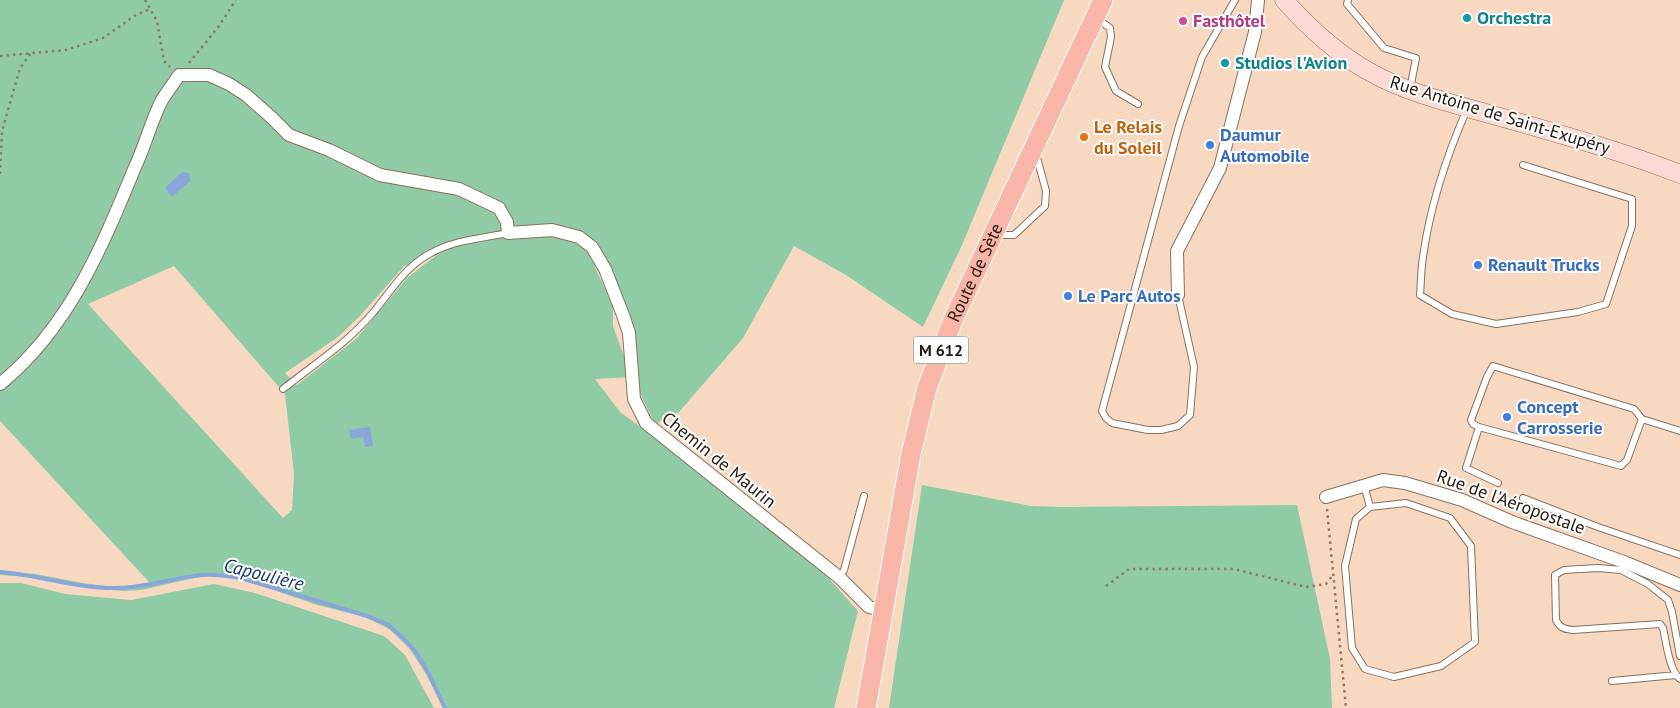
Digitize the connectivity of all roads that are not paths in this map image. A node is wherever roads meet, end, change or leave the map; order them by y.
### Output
1 (1103, 0) edge
2 (1235, 0) edge
3 (1258, 0) edge
4 (1284, 0) edge
5 (1348, 0) edge
6 (1095, 17) junction
7 (1410, 90) junction
8 (1138, 104) dead end
9 (1467, 108) junction
10 (1034, 146) junction
11 (1523, 165) dead end
12 (1680, 174) edge
13 (508, 233) junction
14 (992, 235) junction
15 (1178, 295) joint
16 (0, 384) edge
17 (283, 388) dead end
18 (1642, 419) junction
19 (1480, 427) junction
20 (1680, 430) edge
21 (1498, 483) dead end
22 (1364, 485) junction
23 (864, 496) dead end
24 (1326, 497) road end
25 (1523, 498) dead end
26 (1370, 507) junction
27 (1680, 555) edge
28 (840, 578) junction
29 (1680, 584) edge
30 (882, 610) junction
31 (1680, 656) edge
32 (1678, 677) edge
33 (1612, 681) dead end
34 (866, 708) edge

1 - 6 main road, Route de Sète / M 612
2 - 15 lane
3 - 15 street
4 - 7 street, Rue Antoine de Saint-Exupéry
5 - 7 lane
6 - 8 lane
6 - 10 main road, Route de Sète / M 612
7 - 9 street, Rue Antoine de Saint-Exupéry
9 - 11 lane
9 - 12 street, Rue Antoine de Saint-Exupéry
10 - 14 main road, Route de Sète / M 612
10 - 14 lane
13 - 16 street
13 - 17 lane
13 - 28 street, Chemin de Maurin
14 - 30 main road, Route de Sète / M 612
18 - 19 lane
18 - 19 lane
18 - 20 lane
19 - 21 lane
22 - 24 street, Rue de l'Aéropostale
22 - 26 lane
22 - 29 street, Rue de l'Aéropostale
23 - 28 lane
25 - 27 lane
26 - 26 lane
28 - 30 street, Chemin de Maurin
30 - 34 main road, Route de Sète / M 612
31 - 32 lane
32 - 33 lane

